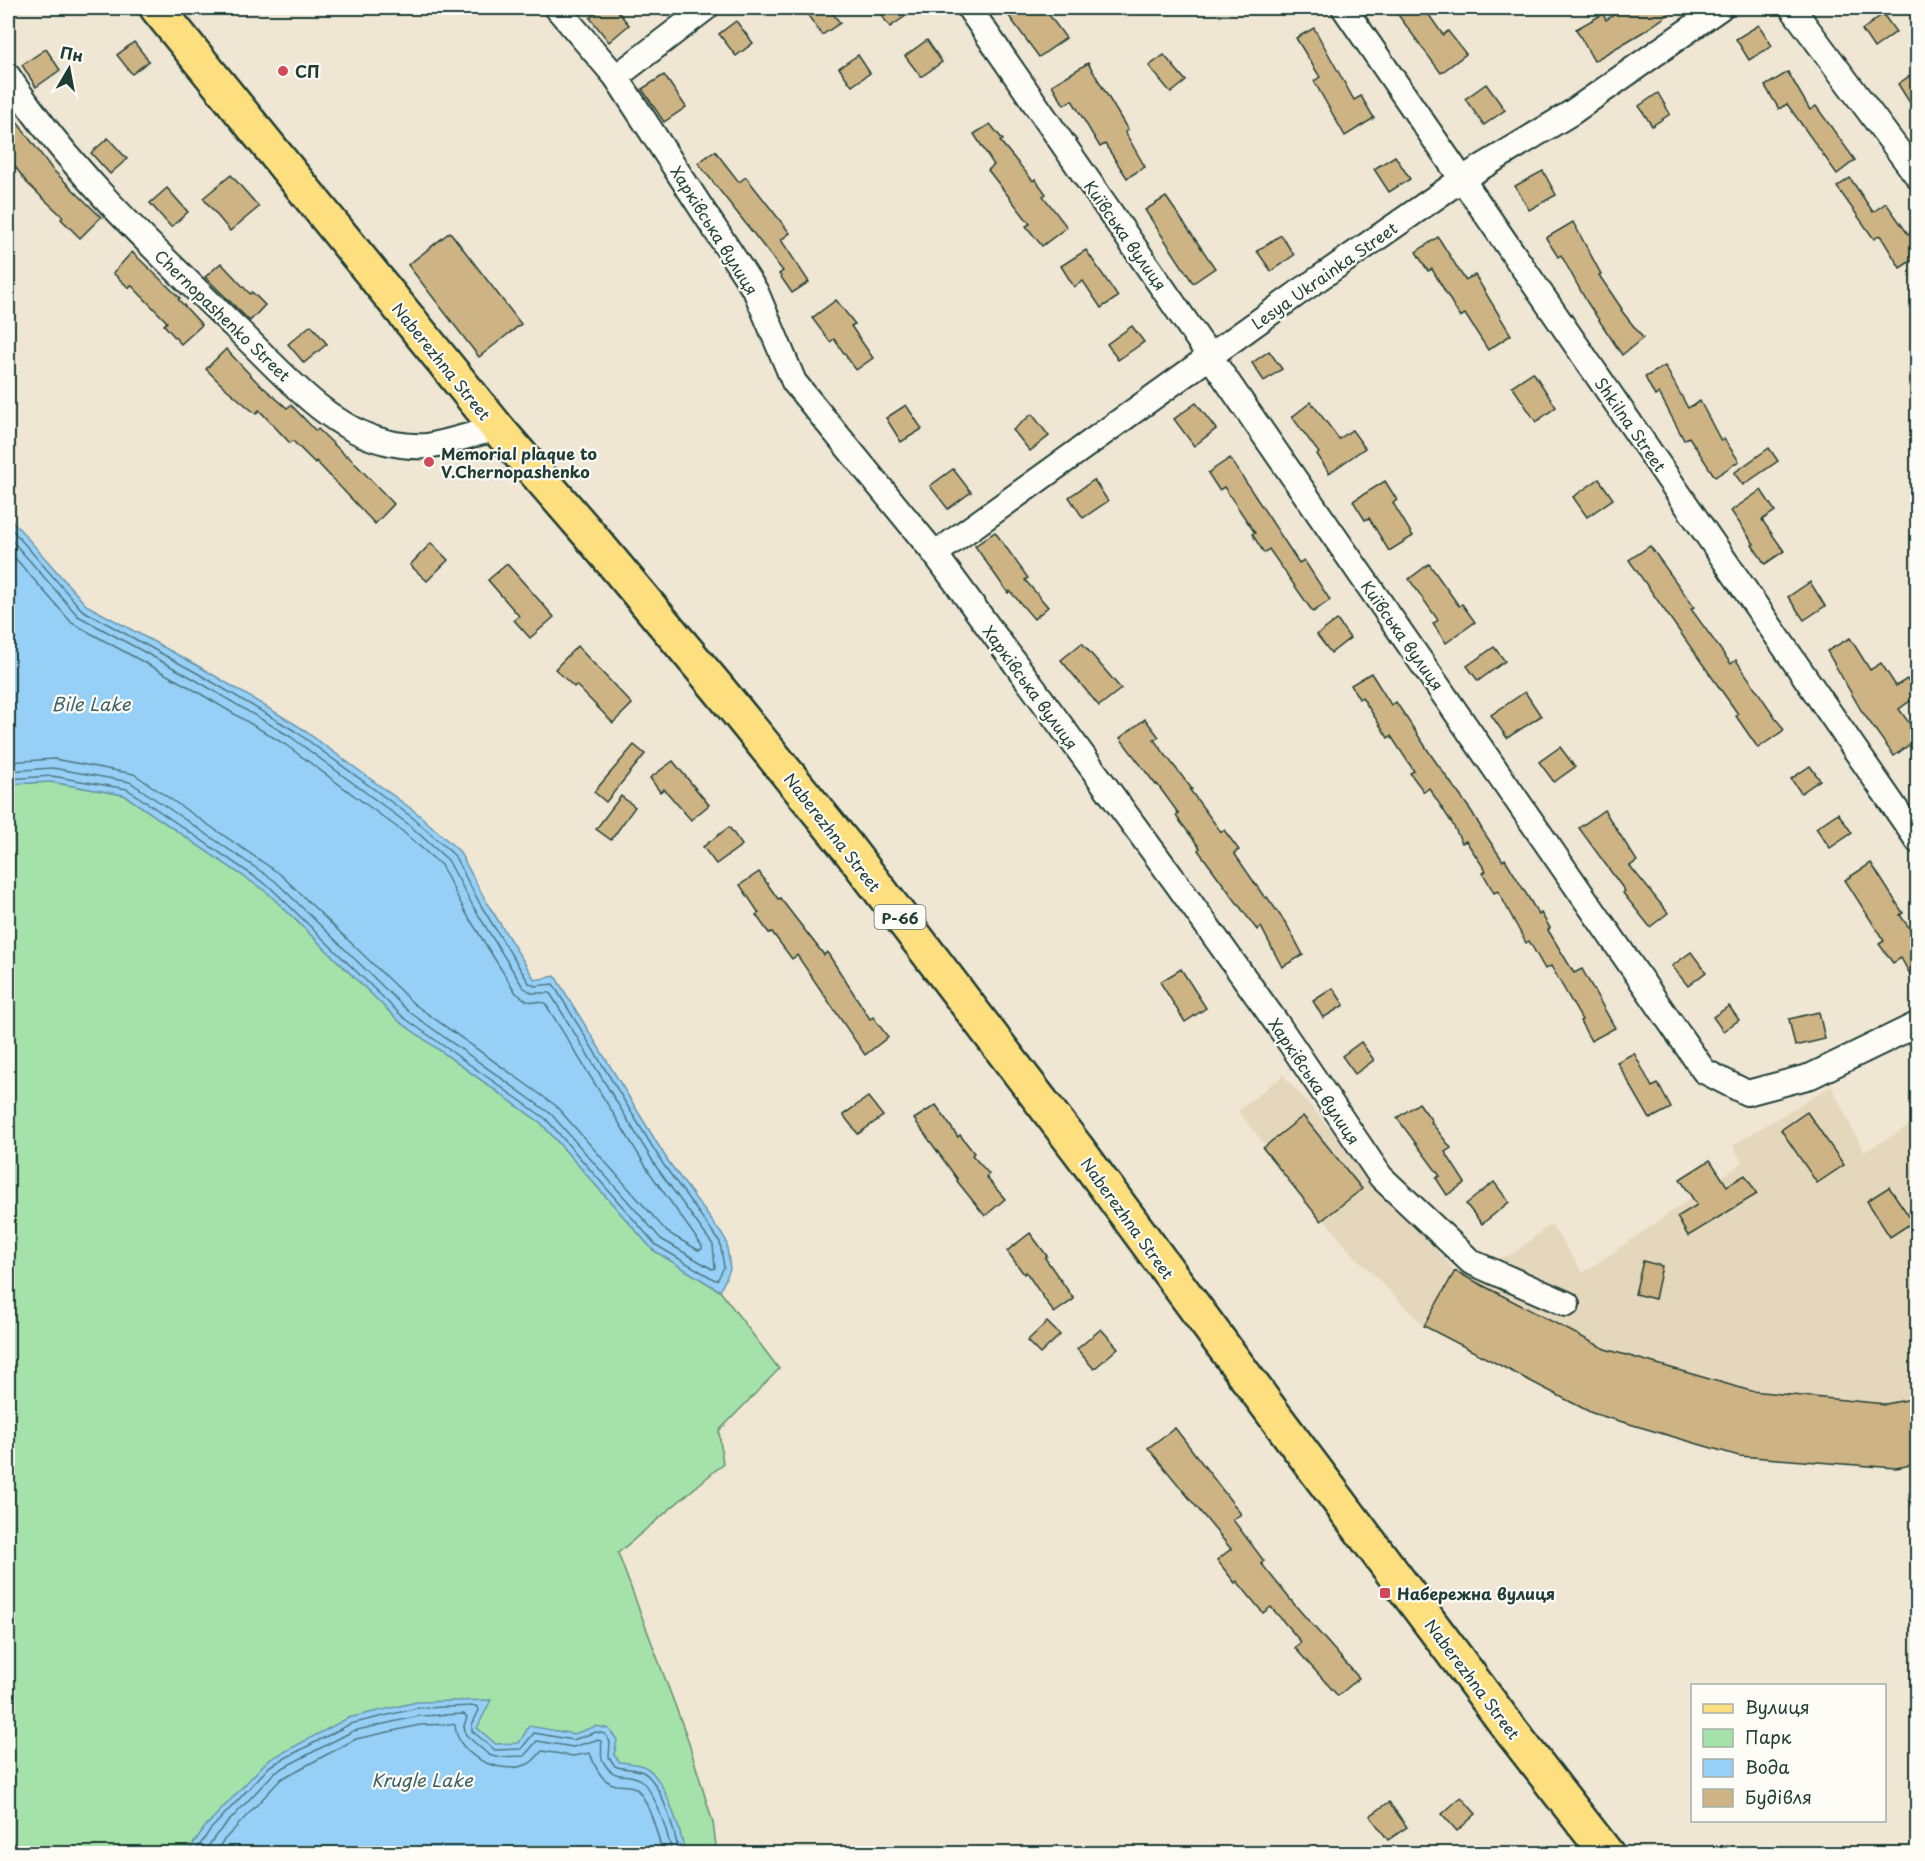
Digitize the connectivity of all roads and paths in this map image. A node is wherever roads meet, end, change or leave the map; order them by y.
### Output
1 (157, 8) edge
2 (557, 8) edge
3 (706, 8) edge
4 (969, 8) edge
5 (1344, 8) edge
6 (1720, 8) edge
7 (1792, 8) edge
8 (8, 76) edge
9 (616, 76) junction
10 (1917, 177) edge
11 (1462, 179) junction
12 (1210, 356) junction
13 (498, 429) junction
14 (935, 554) junction
15 (1917, 841) edge
16 (1917, 1024) edge
17 (1567, 1304) dead end
18 (1607, 1854) edge

1 - 13 main road, Naberezhna Street / Р-66
2 - 9 street, Харківська вулиця
3 - 9 street
4 - 12 street, Київська вулиця
5 - 11 street, Shkilna Street
6 - 11 street, Lesya Ukrainka Street
7 - 10 street
8 - 13 street, Chernopashenko Street
9 - 14 street, Харківська вулиця
11 - 12 street, Lesya Ukrainka Street
11 - 15 street, Shkilna Street
12 - 14 street, Lesya Ukrainka Street
12 - 16 street, Київська вулиця
13 - 18 main road, Naberezhna Street / Р-66
14 - 17 street, Харківська вулиця

